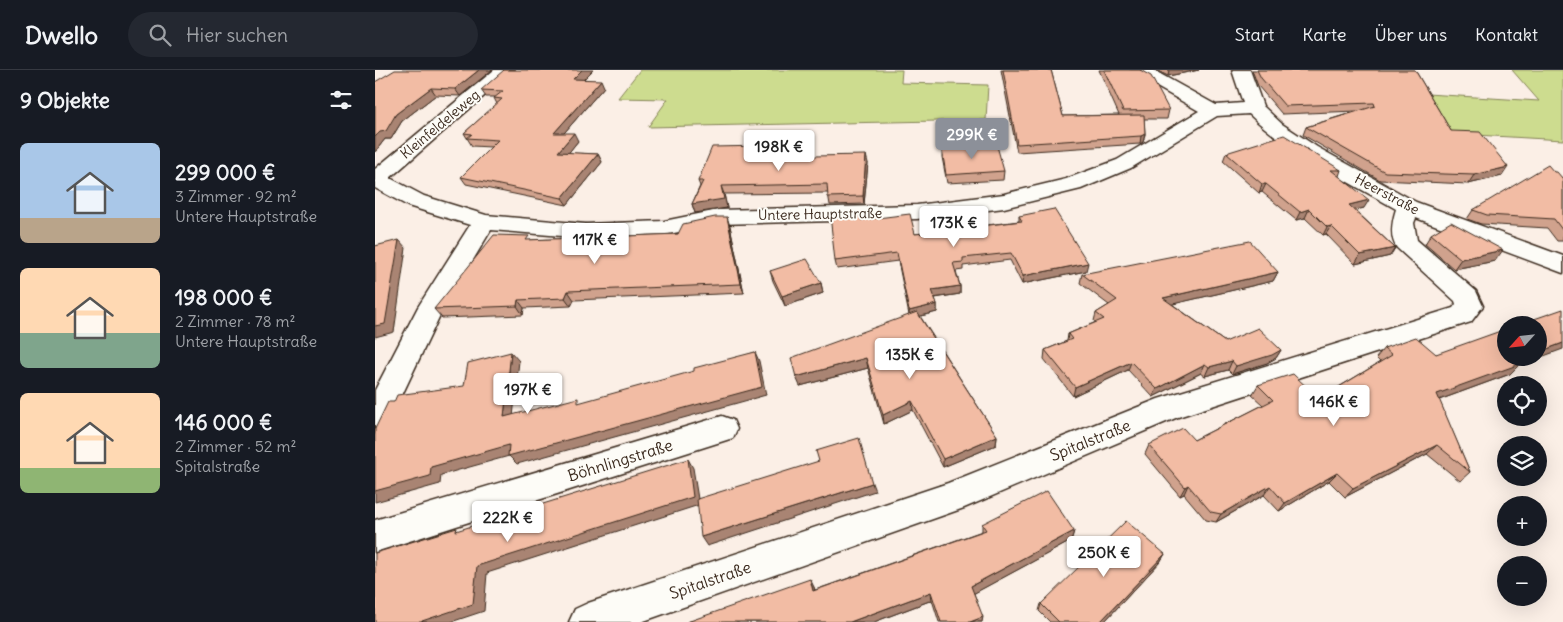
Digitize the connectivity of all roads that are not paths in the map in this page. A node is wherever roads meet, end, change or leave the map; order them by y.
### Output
1 (505, 70) edge
2 (1140, 70) edge
3 (1241, 70) edge
4 (1254, 108) junction
5 (1213, 111) junction
6 (375, 179) edge
7 (1408, 207) junction
8 (484, 222) junction
9 (1563, 265) edge
10 (375, 420) edge
11 (722, 429) dead end
12 (375, 536) edge
13 (588, 622) edge

1 - 6 street, Kleinfeldeleweg
2 - 5 street
3 - 4 street
4 - 5 street, Untere Hauptstraße
4 - 7 street, Heerstraße
5 - 8 street, Untere Hauptstraße
6 - 8 street, Untere Hauptstraße
7 - 9 street, Heerstraße
7 - 13 street, Spitalstraße
8 - 10 street
11 - 12 street, Böhnlingstraße

